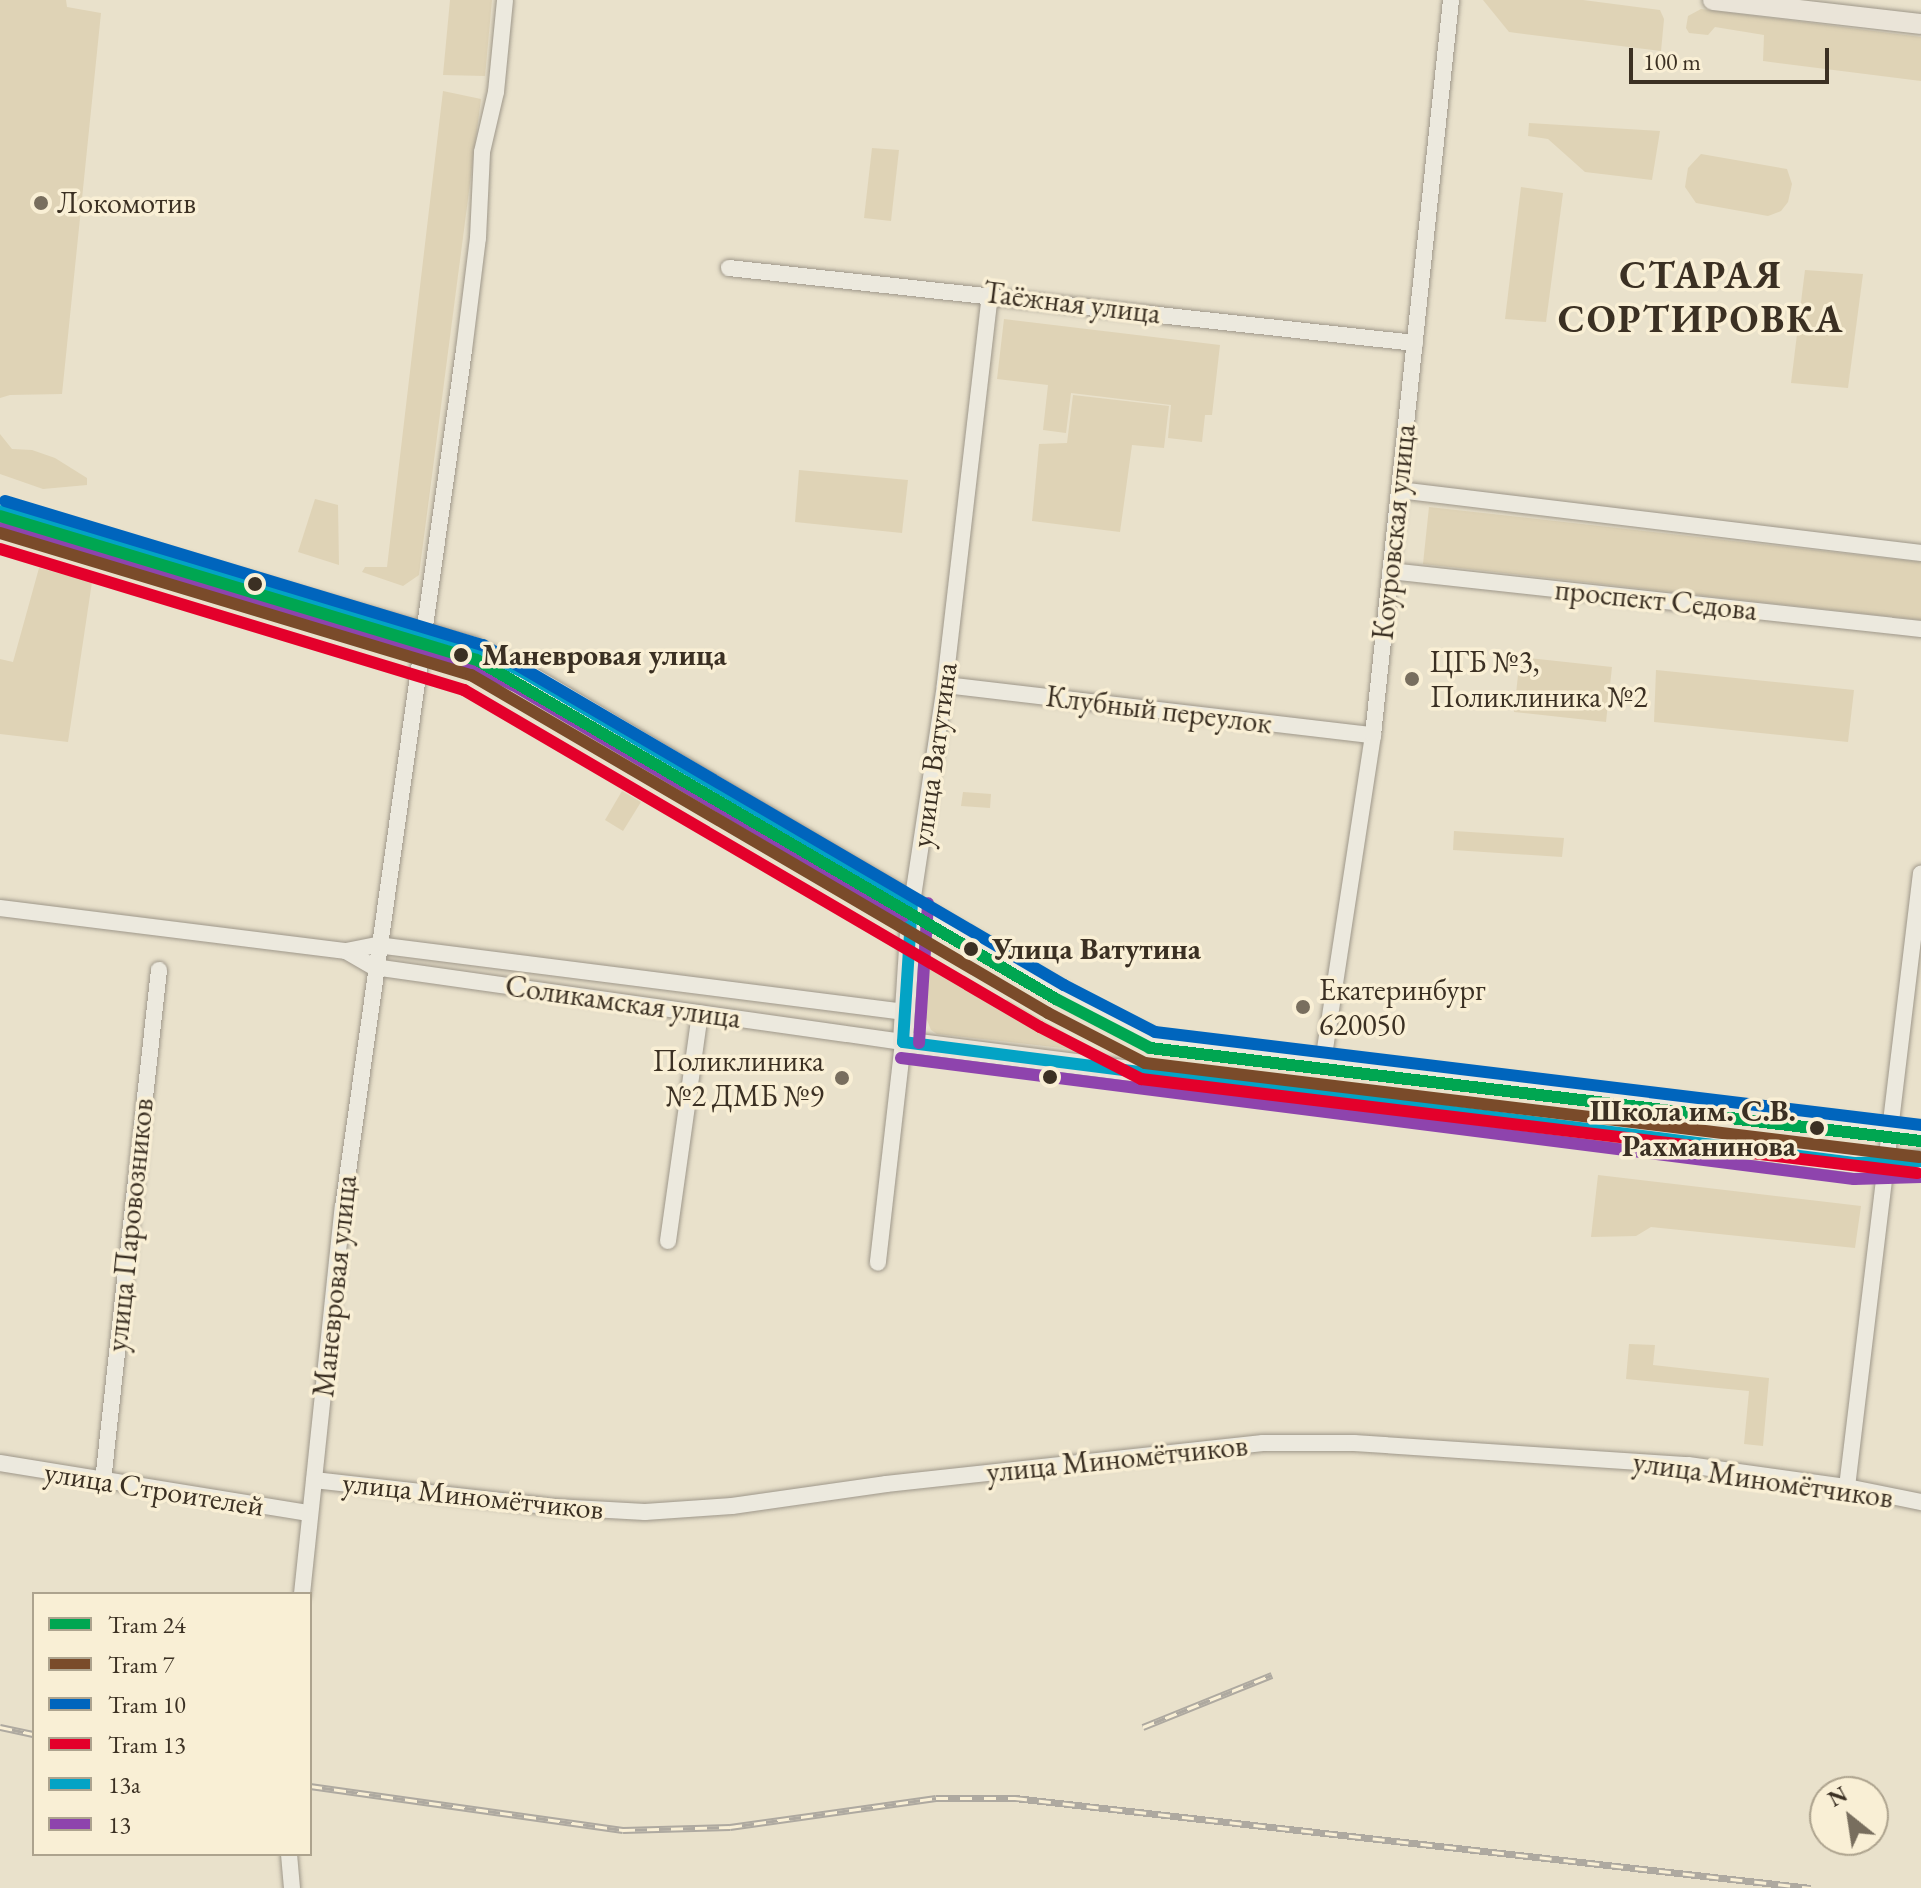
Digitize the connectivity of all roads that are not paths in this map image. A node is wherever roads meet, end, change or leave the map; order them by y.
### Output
1 (505, 0) edge
2 (1451, 0) edge
3 (1713, 0) edge
4 (1921, 24) edge
5 (729, 268) dead end
6 (990, 294) junction
7 (1415, 343) junction
8 (1399, 490) junction
9 (0, 511) edge
10 (1921, 553) edge
11 (1390, 571) junction
12 (1921, 629) edge
13 (425, 635) junction
14 (945, 685) junction
15 (1373, 735) junction
16 (1921, 873) edge
17 (912, 902) junction
18 (0, 908) edge
19 (377, 945) junction
20 (346, 951) junction
21 (374, 967) junction
22 (159, 970) dead end
23 (905, 1012) junction
24 (700, 1013) junction
25 (903, 1042) junction
26 (1323, 1062) junction
27 (1888, 1129) junction
28 (1921, 1132) edge
29 (1884, 1161) junction
30 (1921, 1161) edge
31 (668, 1241) dead end
32 (878, 1263) dead end
33 (0, 1463) edge
34 (314, 1480) junction
35 (103, 1481) junction
36 (1847, 1487) junction
37 (1921, 1502) edge
38 (309, 1513) junction
39 (302, 1592) edge
40 (289, 1856) edge
41 (292, 1888) edge

1 - 13 street, Маневровая улица
2 - 7 street, Коуровская улица
3 - 4 main road
5 - 6 street, Таёжная улица
6 - 7 street, Таёжная улица
6 - 14 street, улица Ватутина
7 - 8 street, Коуровская улица
8 - 10 street
8 - 11 street, Коуровская улица
9 - 13 main road
11 - 12 street, проспект Седова
11 - 15 street, Коуровская улица
13 - 17 main road
13 - 19 street, Маневровая улица
14 - 15 street, Клубный переулок
14 - 17 street, улица Ватутина
15 - 26 street, Коуровская улица
16 - 27 street
17 - 23 main road, улица Ватутина
17 - 26 street
18 - 20 street, Соликамская улица
19 - 20 street, Соликамская улица
19 - 21 street, Маневровая улица
19 - 23 street, Соликамская улица
20 - 21 street, Соликамская улица
21 - 24 street, Соликамская улица
21 - 34 street, Маневровая улица
22 - 35 street, улица Паровозников
23 - 25 main road, улица Ватутина
24 - 25 street, Соликамская улица
24 - 31 street
25 - 29 main road
25 - 32 street, улица Ватутина
26 - 27 street
27 - 28 street
27 - 29 street
29 - 30 main road
29 - 36 street
33 - 35 street, улица Строителей
34 - 36 street, улица Миномётчиков
34 - 38 street, Маневровая улица
35 - 38 street, улица Строителей
36 - 37 street, улица Миномётчиков
38 - 39 street, Маневровая улица
40 - 41 street

